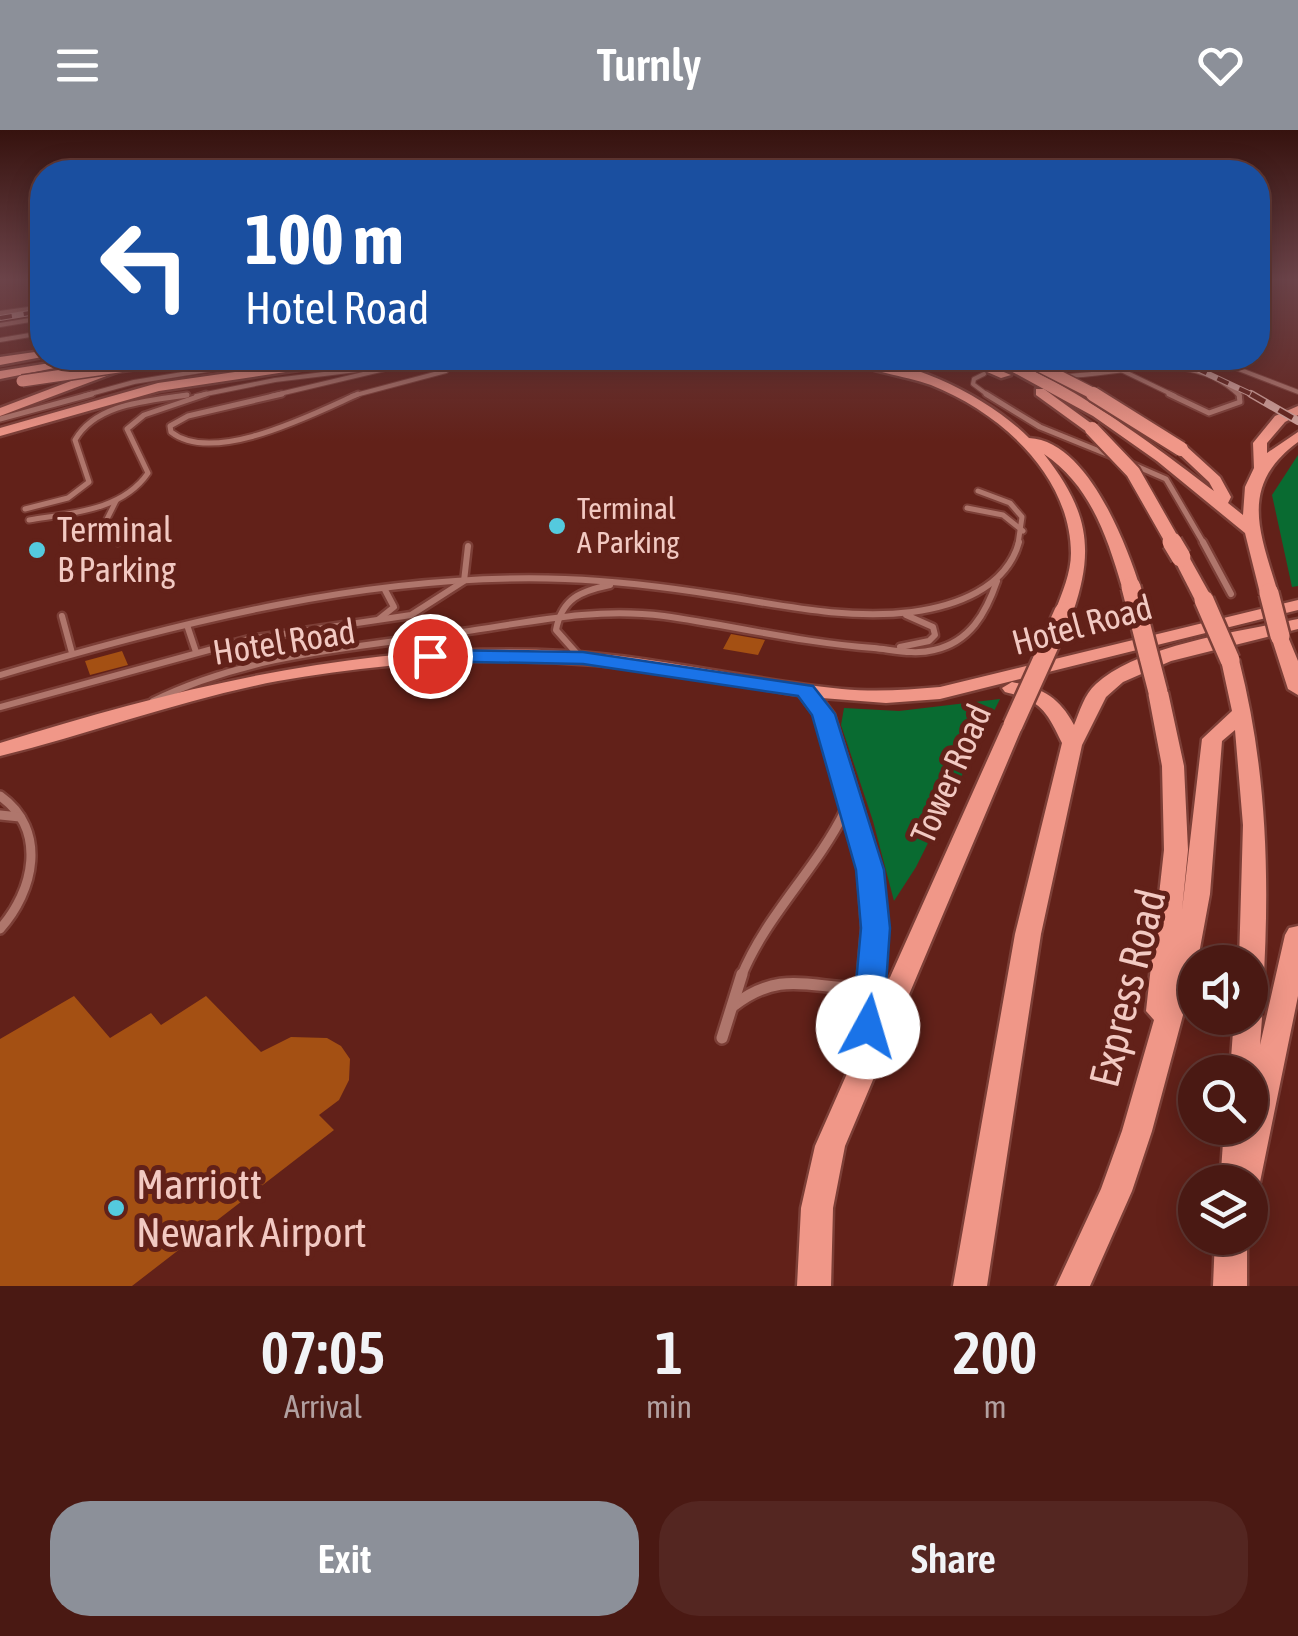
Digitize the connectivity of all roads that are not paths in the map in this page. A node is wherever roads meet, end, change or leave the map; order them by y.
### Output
1 (30, 335) edge
2 (0, 340) edge
3 (30, 356) edge
4 (0, 361) edge
5 (30, 366) edge
6 (30, 368) edge
7 (101, 370) edge
8 (115, 370) edge
9 (208, 370) edge
10 (272, 370) edge
11 (364, 370) edge
12 (378, 370) edge
13 (887, 370) edge
14 (913, 370) edge
15 (1021, 370) edge
16 (1114, 370) edge
17 (1121, 370) edge
18 (1180, 370) edge
19 (1241, 370) edge
20 (446, 371) dead end
21 (0, 372) edge
22 (984, 374) dead end
23 (1092, 374) junction
24 (1046, 378) junction
25 (398, 382) junction
26 (0, 385) edge
27 (414, 388) dead end
28 (226, 390) junction
29 (953, 390) junction
30 (1298, 392) edge
31 (1075, 397) junction
32 (1298, 410) edge
33 (0, 415) edge
34 (0, 432) edge
35 (1012, 432) junction
36 (1298, 436) edge
37 (1260, 466) junction
38 (978, 491) dead end
39 (120, 498) junction
40 (1220, 504) junction
41 (967, 508) dead end
42 (25, 509) dead end
43 (29, 520) dead end
44 (1023, 531) junction
45 (1254, 532) junction
46 (118, 543) dead end
47 (468, 546) dead end
48 (997, 581) junction
49 (464, 582) junction
50 (623, 583) junction
51 (384, 590) junction
52 (1232, 594) dead end
53 (1298, 604) edge
54 (557, 614) junction
55 (900, 614) junction
56 (62, 616) dead end
57 (374, 622) junction
58 (1298, 624) edge
59 (187, 625) junction
60 (886, 649) junction
61 (196, 652) junction
62 (72, 653) junction
63 (583, 658) junction
64 (0, 675) edge
65 (967, 688) junction
66 (805, 690) junction
67 (1298, 690) edge
68 (149, 704) junction
69 (0, 706) edge
70 (1242, 712) junction
71 (1072, 743) junction
72 (0, 750) edge
73 (0, 796) edge
74 (850, 800) junction
75 (0, 815) edge
76 (20, 817) junction
77 (0, 929) edge
78 (1298, 935) edge
79 (1252, 945) edge
80 (904, 974) junction
81 (872, 989) junction
82 (730, 1009) junction
83 (722, 1038) dead end
84 (863, 1064) junction
85 (1154, 1073) junction
86 (1248, 1165) edge
87 (1231, 1255) edge
88 (814, 1286) edge
89 (970, 1286) edge
90 (1073, 1286) edge
91 (1230, 1286) edge

1 - 2 lane
3 - 4 street
5 - 21 street
6 - 21 street
7 - 26 street, bridge
8 - 33 street
9 - 33 lane
10 - 34 street
11 - 28 lane
12 - 25 lane
13 - 29 street, Tower Road
14 - 29 street, Tower Road
15 - 24 street
15 - 40 street, bridge
15 - 70 street, bridge
16 - 23 lane
17 - 18 lane
19 - 30 lane
20 - 25 lane
22 - 52 lane
23 - 24 lane
23 - 31 lane
24 - 31 street
25 - 27 lane
28 - 39 lane
28 - 42 lane
29 - 35 street, Tower Road
31 - 40 street
32 - 37 street
35 - 80 street, Tower Road, bridge
35 - 85 street, bridge
36 - 37 street
37 - 45 street
38 - 44 lane
39 - 43 lane
39 - 46 lane
40 - 45 street
41 - 44 lane
44 - 48 lane
45 - 67 street, bridge
47 - 49 lane
48 - 55 lane
48 - 60 lane
49 - 50 lane
49 - 51 lane
49 - 57 lane
50 - 54 lane
50 - 55 lane
51 - 57 lane
51 - 59 lane
53 - 65 street, Hotel Road
54 - 60 lane
54 - 63 lane
54 - 68 lane
55 - 60 lane
56 - 62 lane
57 - 61 lane
58 - 71 street
59 - 61 lane
59 - 62 lane
61 - 69 lane
62 - 64 lane
63 - 66 street, Hotel Road
63 - 68 street, Hotel Road
65 - 66 street, Hotel Road
65 - 71 street
66 - 74 street
68 - 72 street, Hotel Road
70 - 79 street
70 - 85 street, Express Road
71 - 89 street
73 - 76 lane
74 - 81 street
74 - 82 lane
75 - 76 lane
76 - 77 lane
78 - 86 street
80 - 81 lane
80 - 84 street, Tower Road
81 - 82 lane
81 - 84 street
82 - 83 lane
84 - 88 street, Tower Road
85 - 90 street, Express Road
87 - 91 street

